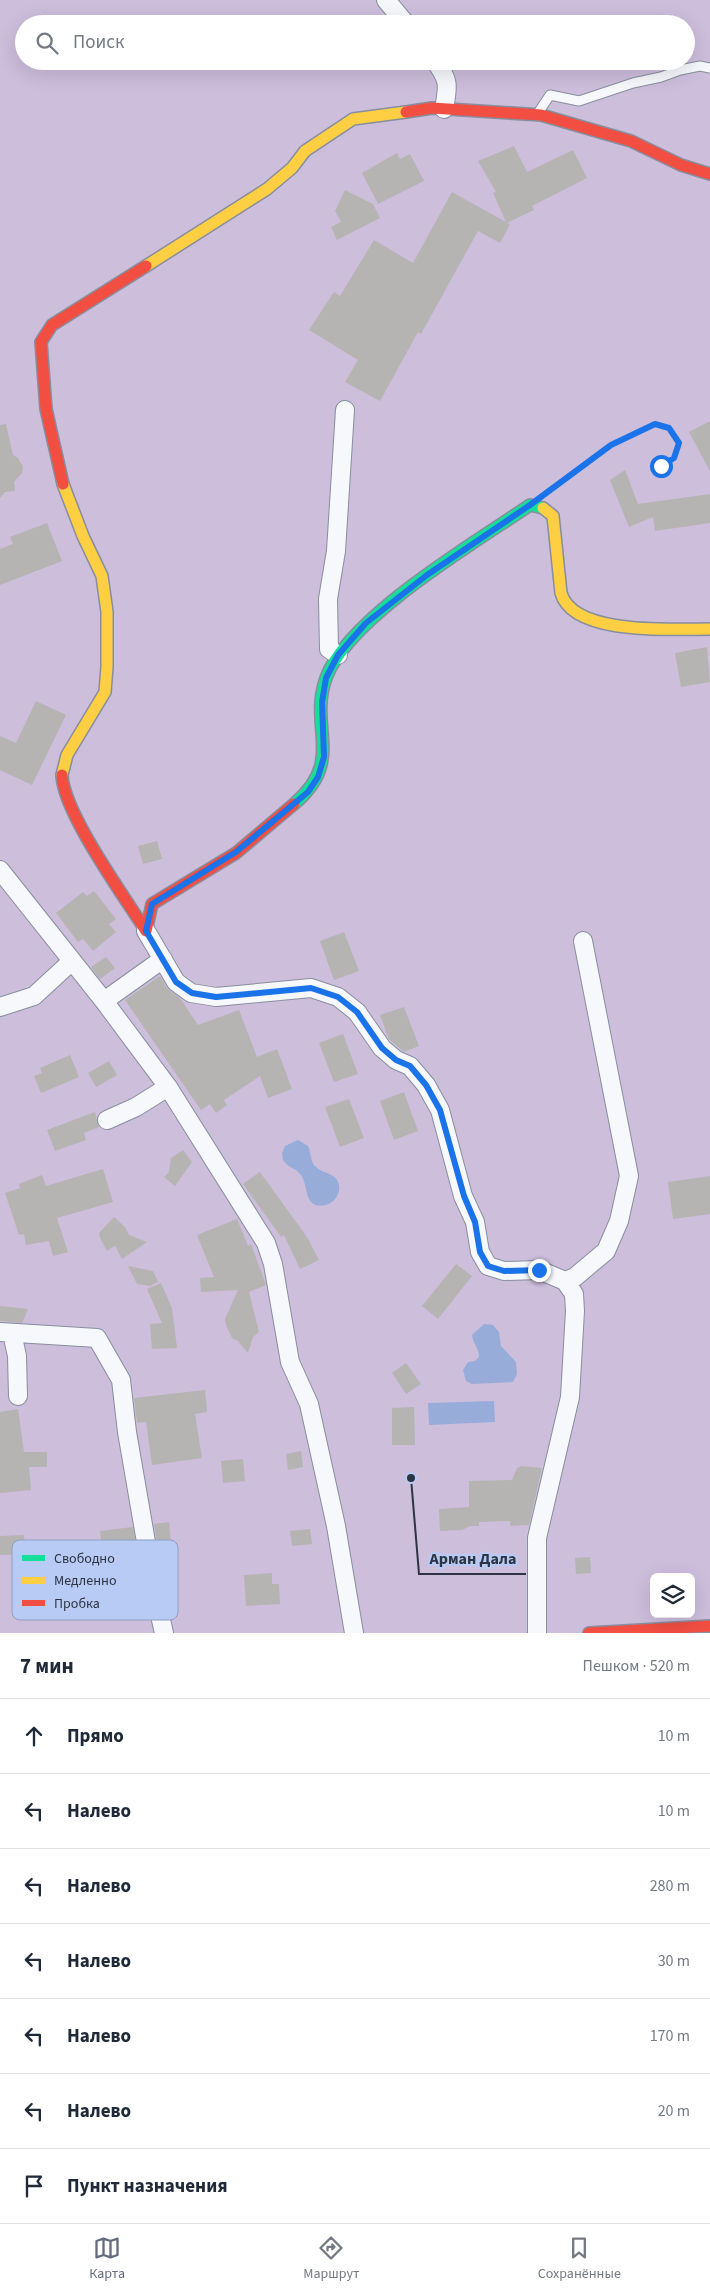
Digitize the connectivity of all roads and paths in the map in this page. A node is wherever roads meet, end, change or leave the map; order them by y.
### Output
1 (386, 0) edge
2 (398, 15) edge
3 (695, 67) edge
4 (710, 68) edge
5 (442, 70) edge
6 (680, 70) edge
7 (444, 109) junction
8 (537, 115) junction
9 (710, 174) edge
10 (345, 410) dead end
11 (661, 466) dead end
12 (530, 505) junction
13 (710, 629) edge
14 (338, 655) junction
15 (0, 870) edge
16 (146, 931) junction
17 (583, 941) dead end
18 (162, 959) junction
19 (72, 961) junction
20 (104, 1001) junction
21 (0, 1006) edge
22 (168, 1087) junction
23 (107, 1120) dead end
24 (565, 1281) junction
25 (6, 1332) edge
26 (18, 1396) dead end
27 (145, 1540) edge
28 (161, 1620) edge
29 (710, 1626) edge
30 (164, 1633) edge
31 (354, 1633) edge
32 (537, 1633) edge
33 (590, 1633) edge

1 - 2 street
3 - 4 lane
5 - 7 street
6 - 8 lane
7 - 8 street
7 - 16 street
8 - 9 street
10 - 14 street
11 - 12 path
12 - 13 street
12 - 14 street
14 - 16 street
15 - 19 street
16 - 18 street
17 - 24 street
18 - 20 street
18 - 24 street
19 - 20 street
19 - 21 street
20 - 22 street
22 - 23 street
22 - 31 street
24 - 32 street
25 - 26 street
25 - 27 street
28 - 30 street
29 - 33 street

